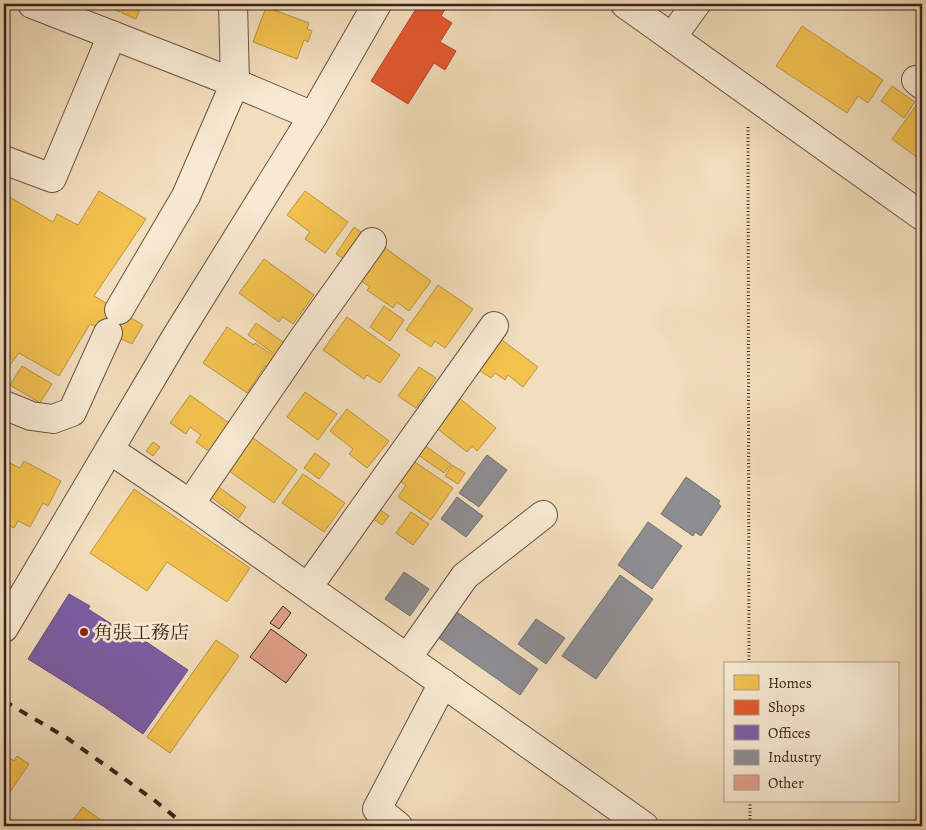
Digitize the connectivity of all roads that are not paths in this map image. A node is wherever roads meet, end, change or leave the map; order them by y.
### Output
1 (32, 4) edge
2 (233, 4) edge
3 (377, 4) edge
4 (625, 4) edge
5 (696, 4) edge
6 (112, 35) junction
7 (672, 37) junction
8 (235, 83) junction
9 (313, 116) junction
10 (4, 160) edge
11 (922, 216) edge
12 (372, 242) dead end
13 (494, 326) dead end
14 (4, 405) edge
15 (110, 450) junction
16 (190, 504) junction
17 (543, 515) dead end
18 (308, 587) junction
19 (4, 628) edge
20 (407, 658) junction
21 (443, 683) junction
22 (398, 826) edge
23 (644, 826) edge

1 - 6 street
2 - 8 street
3 - 9 street
4 - 7 street
5 - 7 street
6 - 8 street
6 - 10 street
7 - 11 street
8 - 9 street
8 - 14 street
9 - 15 street
12 - 16 street
13 - 18 street
15 - 16 street
15 - 19 street
16 - 18 street
17 - 20 street
18 - 20 street
20 - 21 street
21 - 22 street
21 - 23 street

